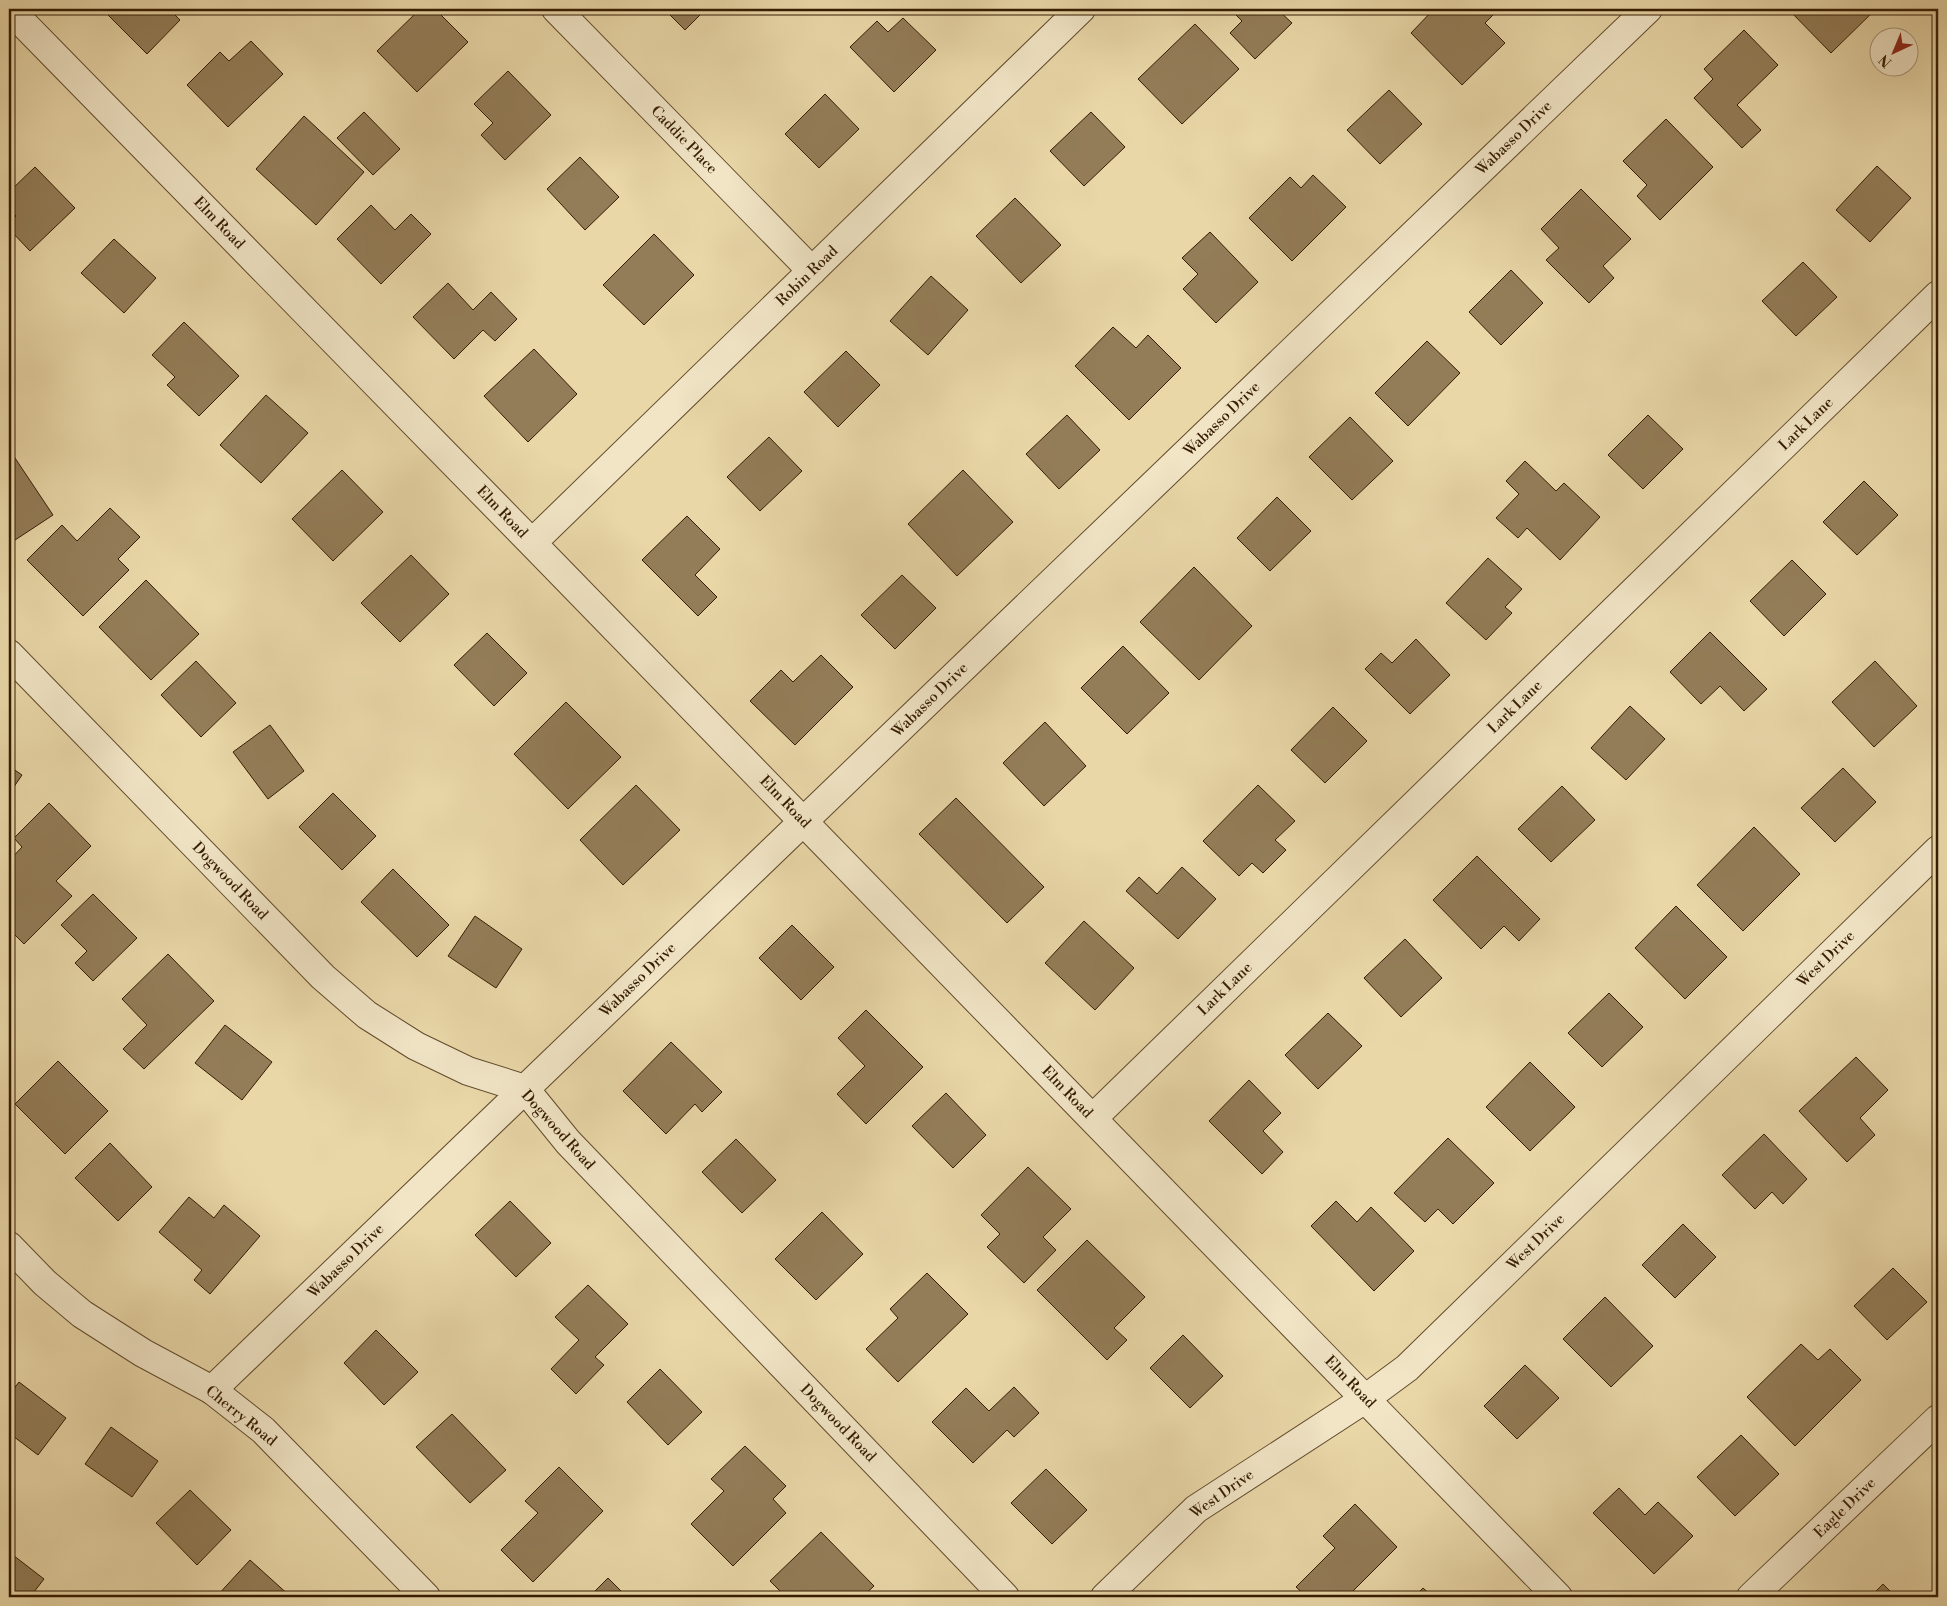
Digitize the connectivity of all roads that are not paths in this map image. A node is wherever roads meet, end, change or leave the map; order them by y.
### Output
1 (9, 9) edge
2 (556, 9) edge
3 (1081, 9) edge
4 (1648, 9) edge
5 (812, 271) junction
6 (1938, 295) edge
7 (532, 543) junction
8 (9, 654) edge
9 (803, 821) junction
10 (1938, 850) edge
11 (525, 1089) junction
12 (1093, 1118) junction
13 (9, 1246) edge
14 (212, 1390) junction
15 (1365, 1399) junction
16 (1938, 1419) edge
17 (426, 1597) edge
18 (1005, 1597) edge
19 (1105, 1597) edge
20 (1558, 1597) edge
21 (1751, 1597) edge

1 - 7 street, Elm Road
2 - 5 street, Caddie Place
3 - 5 street, Robin Road
4 - 9 street, Wabasso Drive
5 - 7 street, Robin Road
6 - 12 street, Lark Lane
7 - 9 street, Elm Road
8 - 11 street, Dogwood Road
9 - 11 street, Wabasso Drive
9 - 12 street, Elm Road
10 - 15 street, West Drive
11 - 14 street, Wabasso Drive
11 - 18 street, Dogwood Road
12 - 15 street, Elm Road
13 - 14 street, Cherry Road
14 - 17 street, Cherry Road
15 - 19 street, West Drive
15 - 20 street, Elm Road
16 - 21 street, Eagle Drive

